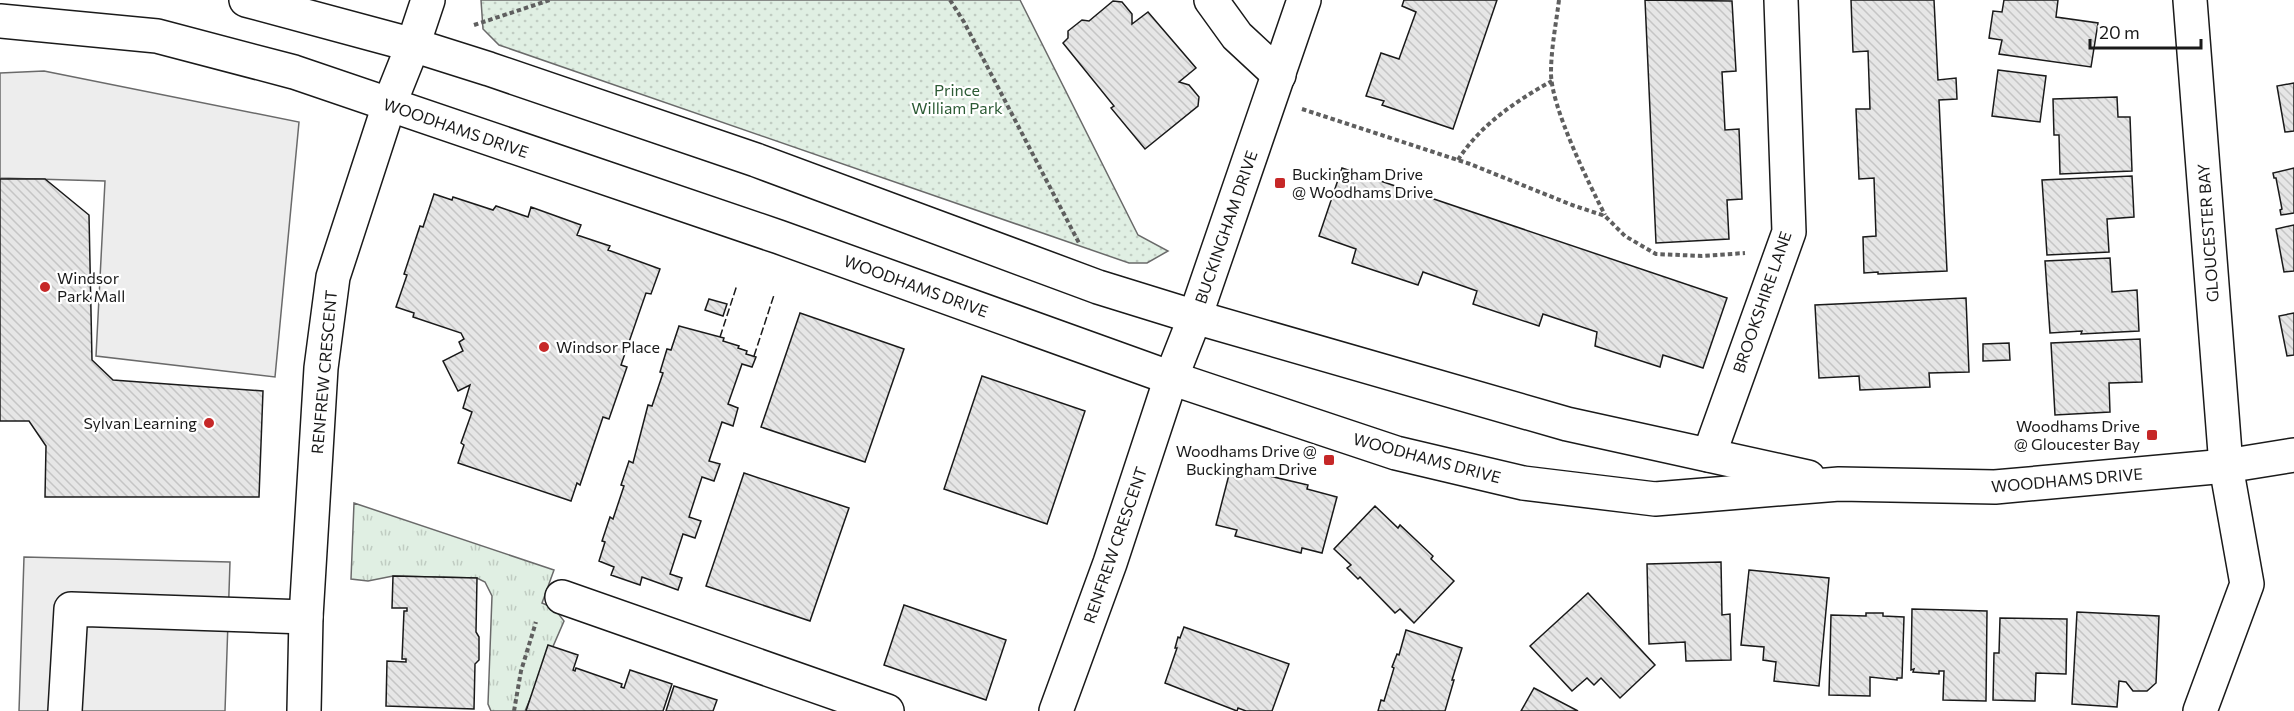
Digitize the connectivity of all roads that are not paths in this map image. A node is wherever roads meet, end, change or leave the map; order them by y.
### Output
1 (246, 0) edge
2 (428, 0) edge
3 (1211, 0) edge
4 (1304, 0) edge
5 (1781, 0) edge
6 (2190, 0) edge
7 (0, 21) edge
8 (413, 45) junction
9 (1275, 86) junction
10 (389, 105) junction
11 (1195, 318) junction
12 (1171, 378) junction
13 (1709, 455) junction
14 (2294, 455) edge
15 (2226, 466) junction
16 (1839, 484) junction
17 (562, 597) road end
18 (306, 616) junction
19 (65, 711) edge
20 (304, 711) edge
21 (887, 711) edge
22 (1056, 711) edge
23 (2200, 711) edge

1 - 8 street, WOODHAMS DRIVE
2 - 8 street, RENFREW CRESCENT
3 - 9 street
4 - 9 street, BUCKINGHAM DRIVE
5 - 13 street, BROOKSHIRE LANE
6 - 15 street, GLOUCESTER BAY
7 - 10 street, WOODHAMS DRIVE
8 - 10 street, RENFREW CRESCENT
8 - 11 street, WOODHAMS DRIVE
9 - 11 street, BUCKINGHAM DRIVE
10 - 12 street, WOODHAMS DRIVE
10 - 18 street, RENFREW CRESCENT
11 - 12 street, BUCKINGHAM DRIVE
11 - 13 street, WOODHAMS DRIVE
12 - 16 street, WOODHAMS DRIVE
12 - 22 street, RENFREW CRESCENT
13 - 16 street, WOODHAMS DRIVE
14 - 15 street, WOODHAMS DRIVE
15 - 16 street, WOODHAMS DRIVE
15 - 23 street, GLOUCESTER BAY
17 - 21 street
18 - 19 street
18 - 20 street, RENFREW CRESCENT

